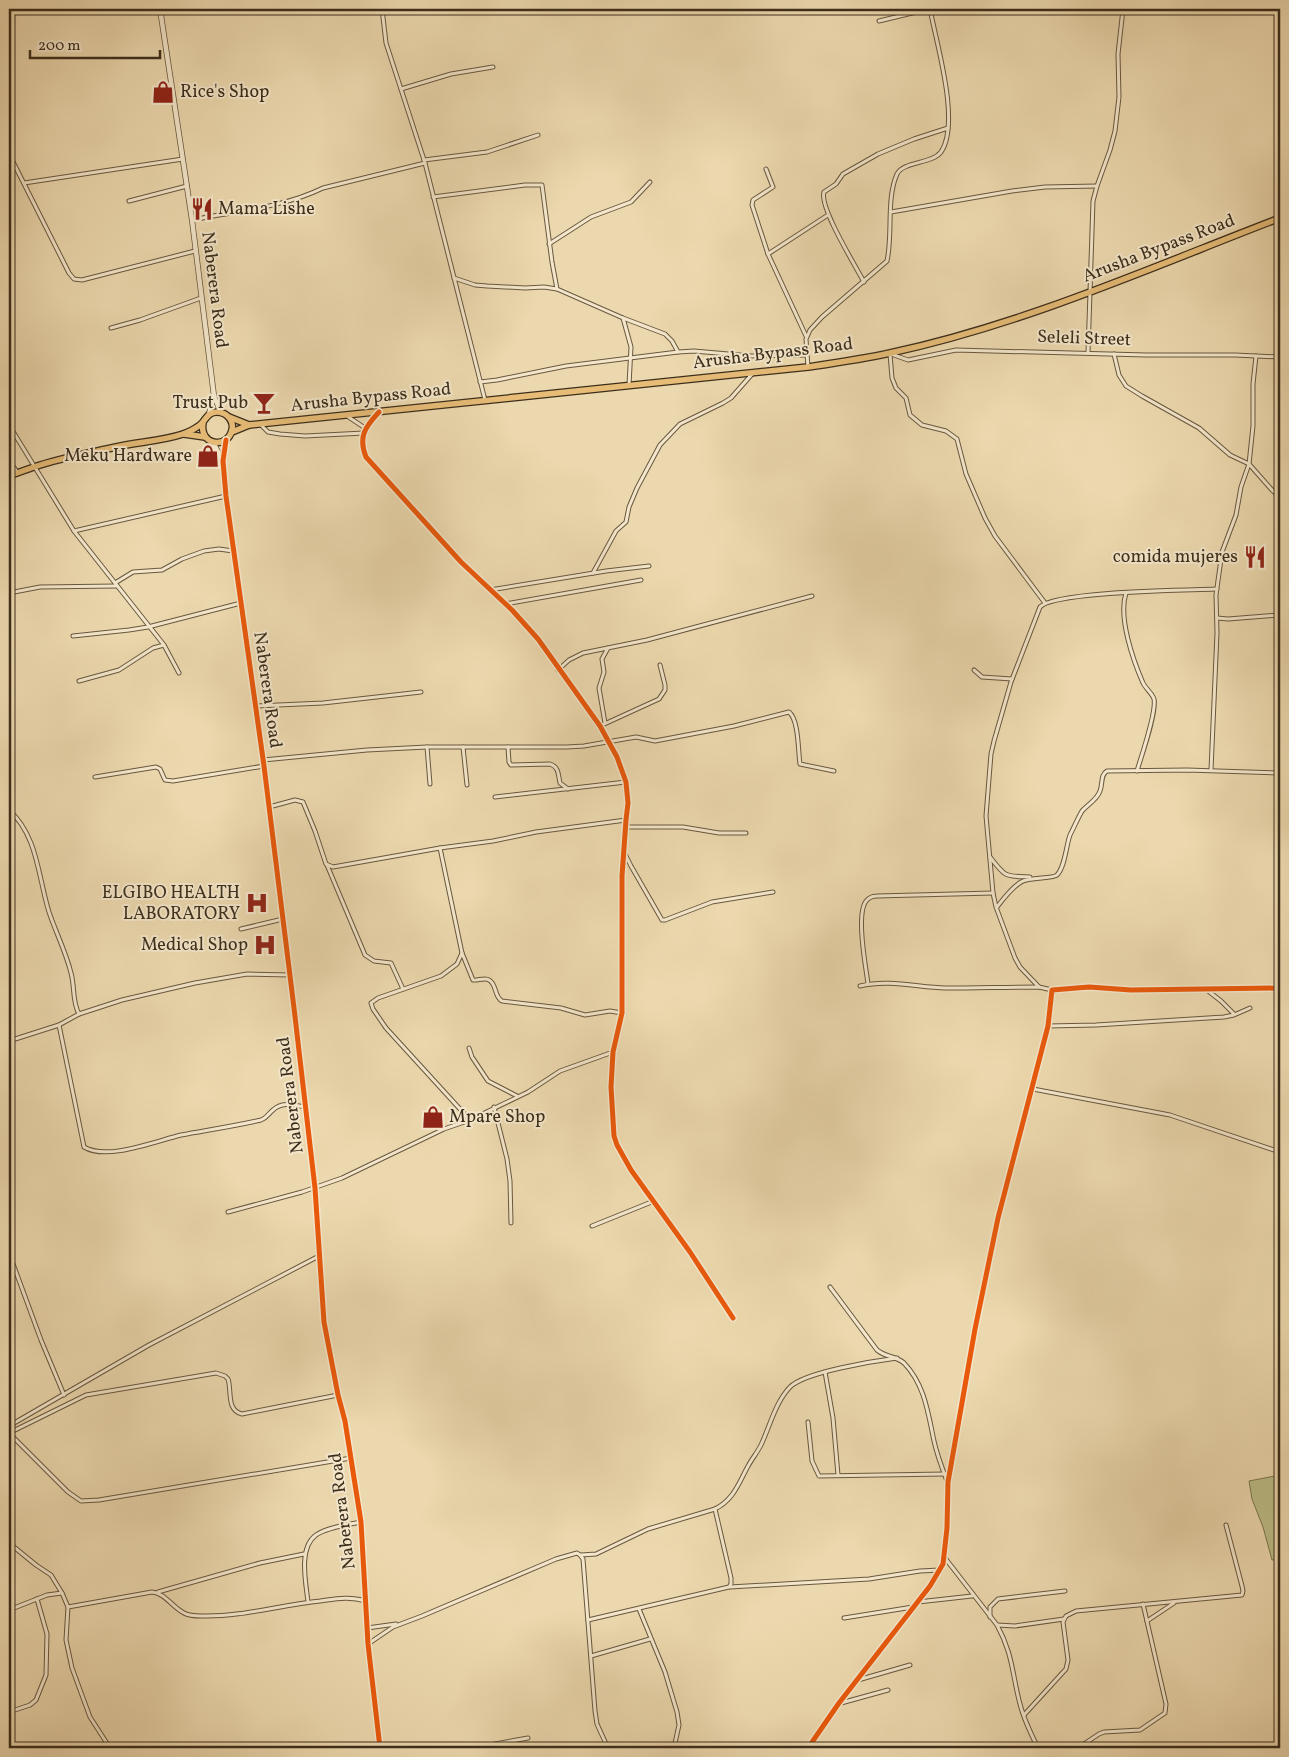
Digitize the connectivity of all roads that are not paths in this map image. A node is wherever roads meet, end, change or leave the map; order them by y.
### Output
1 (160, 9) edge
2 (390, 9) edge
3 (929, 9) edge
4 (1123, 9) edge
5 (383, 10) edge
6 (879, 21) dead end
7 (493, 67) dead end
8 (401, 89) junction
9 (948, 128) junction
10 (538, 135) dead end
11 (9, 154) edge
12 (183, 158) junction
13 (425, 162) junction
14 (766, 169) dead end
15 (650, 182) dead end
16 (24, 183) junction
17 (187, 186) junction
18 (1097, 186) junction
19 (433, 197) junction
20 (129, 201) dead end
21 (892, 212) junction
22 (828, 215) junction
23 (1280, 218) edge
24 (192, 220) junction
25 (549, 244) junction
26 (195, 251) junction
27 (768, 254) junction
28 (454, 278) junction
29 (864, 282) junction
30 (557, 289) junction
31 (1091, 291) junction
32 (201, 298) junction
33 (623, 318) junction
34 (111, 328) dead end
35 (806, 336) junction
36 (678, 352) junction
37 (1088, 353) junction
38 (890, 354) junction
39 (1114, 354) junction
40 (806, 355) junction
41 (1256, 356) junction
42 (1280, 357) edge
43 (629, 358) junction
44 (808, 367) junction
45 (754, 373) junction
46 (480, 382) junction
47 (629, 385) junction
48 (214, 396) junction
49 (485, 400) junction
50 (379, 412) junction
51 (221, 413) junction
52 (209, 414) junction
53 (345, 415) junction
54 (229, 417) junction
55 (203, 423) junction
56 (260, 424) junction
57 (9, 425) edge
58 (249, 425) junction
59 (365, 428) junction
60 (232, 432) junction
61 (364, 433) junction
62 (184, 434) junction
63 (205, 437) junction
64 (226, 440) junction
65 (213, 442) junction
66 (9, 460) edge
67 (223, 461) junction
68 (1249, 464) junction
69 (34, 466) junction
70 (18, 473) junction
71 (9, 476) edge
72 (226, 496) junction
73 (1280, 497) edge
74 (74, 530) junction
75 (234, 552) junction
76 (649, 566) dead end
77 (593, 573) junction
78 (640, 580) dead end
79 (116, 584) junction
80 (1217, 589) junction
81 (490, 590) junction
82 (9, 593) edge
83 (1126, 593) junction
84 (812, 596) dead end
85 (241, 603) junction
86 (1045, 603) junction
87 (505, 604) junction
88 (1280, 614) edge
89 (1217, 618) junction
90 (148, 627) junction
91 (73, 636) dead end
92 (164, 645) junction
93 (608, 648) junction
94 (660, 665) dead end
95 (558, 670) junction
96 (974, 670) dead end
97 (180, 673) dead end
98 (1012, 678) junction
99 (79, 681) dead end
100 (421, 692) dead end
101 (256, 706) junction
102 (605, 724) junction
103 (600, 726) junction
104 (610, 741) junction
105 (427, 747) junction
106 (463, 747) junction
107 (508, 747) junction
108 (263, 760) junction
109 (264, 766) junction
110 (1211, 770) junction
111 (834, 771) dead end
112 (1137, 771) junction
113 (1280, 773) edge
114 (95, 777) dead end
115 (626, 782) junction
116 (430, 784) dead end
117 (467, 785) dead end
118 (568, 789) junction
119 (495, 797) dead end
120 (269, 807) junction
121 (9, 810) edge
122 (626, 820) junction
123 (625, 827) junction
124 (746, 833) dead end
125 (440, 848) junction
126 (624, 851) junction
127 (990, 856) junction
128 (326, 865) junction
129 (1036, 877) junction
130 (773, 892) dead end
131 (993, 893) junction
132 (996, 907) junction
133 (283, 919) junction
134 (241, 929) dead end
135 (462, 953) junction
136 (290, 975) junction
137 (868, 984) junction
138 (860, 986) dead end
139 (1039, 987) junction
140 (1280, 988) edge
141 (403, 989) junction
142 (1207, 989) junction
143 (1052, 990) junction
144 (1250, 1008) dead end
145 (622, 1013) junction
146 (79, 1014) junction
147 (1234, 1015) junction
148 (59, 1026) junction
149 (1048, 1026) junction
150 (9, 1041) edge
151 (468, 1048) dead end
152 (613, 1052) junction
153 (1033, 1089) junction
154 (518, 1096) junction
155 (306, 1107) junction
156 (494, 1107) junction
157 (470, 1120) junction
158 (1280, 1152) edge
159 (315, 1188) junction
160 (654, 1201) junction
161 (228, 1212) dead end
162 (511, 1223) dead end
163 (592, 1226) dead end
164 (9, 1253) edge
165 (319, 1256) junction
166 (830, 1287) dead end
167 (733, 1318) dead end
168 (896, 1358) junction
169 (825, 1372) junction
170 (64, 1395) junction
171 (338, 1395) junction
172 (808, 1422) dead end
173 (9, 1426) edge
174 (9, 1433) edge
175 (352, 1458) junction
176 (945, 1474) junction
177 (838, 1475) junction
178 (948, 1482) junction
179 (715, 1509) junction
180 (361, 1522) junction
181 (1226, 1525) dead end
182 (9, 1543) edge
183 (304, 1554) junction
184 (580, 1554) junction
185 (945, 1558) junction
186 (941, 1570) junction
187 (729, 1587) junction
188 (1065, 1591) dead end
189 (157, 1592) junction
190 (62, 1593) junction
191 (973, 1596) junction
192 (37, 1599) junction
193 (365, 1601) junction
194 (308, 1602) junction
195 (918, 1602) junction
196 (1174, 1603) junction
197 (1142, 1604) junction
198 (68, 1607) junction
199 (914, 1607) junction
200 (639, 1609) junction
201 (9, 1610) edge
202 (990, 1617) junction
203 (844, 1618) dead end
204 (588, 1620) junction
205 (1064, 1620) junction
206 (1147, 1621) junction
207 (401, 1623) junction
208 (997, 1625) junction
209 (367, 1628) junction
210 (650, 1639) junction
211 (368, 1644) junction
212 (591, 1656) junction
213 (910, 1665) dead end
214 (857, 1680) junction
215 (888, 1690) dead end
216 (839, 1703) junction
217 (9, 1712) edge
218 (1024, 1715) junction
219 (528, 1738) dead end
220 (110, 1748) edge
221 (380, 1748) edge
222 (473, 1748) edge
223 (608, 1748) edge
224 (672, 1748) edge
225 (808, 1748) edge
226 (1038, 1748) edge
227 (1078, 1748) edge

1 - 12 street, Naberera Road
2 - 5 street
3 - 6 street
3 - 9 street
4 - 18 street
5 - 8 street
7 - 8 street
8 - 13 street
9 - 21 street
9 - 22 street
10 - 13 street
11 - 16 street
12 - 16 street
12 - 17 street, Naberera Road
13 - 19 street
13 - 24 street
14 - 27 street
15 - 25 street
16 - 26 street
17 - 20 street
17 - 24 street, Naberera Road
18 - 21 street
18 - 31 street
19 - 25 street
19 - 28 street
21 - 29 street
22 - 27 street
22 - 29 street
23 - 31 main road, Arusha Bypass Road
24 - 26 street, Naberera Road
25 - 30 street
26 - 32 street, Naberera Road
27 - 35 street
28 - 30 street
28 - 46 street
29 - 35 street
30 - 33 street
31 - 37 street
31 - 38 main road, Arusha Bypass Road
32 - 34 street
32 - 48 street, Naberera Road
33 - 36 street
33 - 43 street
35 - 40 street
36 - 40 street
36 - 43 street
37 - 38 street, Seleli Street
37 - 39 street, Seleli Street
38 - 44 main road, Arusha Bypass Road
38 - 86 street
39 - 41 street, Seleli Street
39 - 68 street
40 - 44 street
41 - 42 street, Seleli Street
41 - 68 street
43 - 46 street
43 - 47 street
44 - 45 main road, Arusha Bypass Road
45 - 47 main road, Arusha Bypass Road
45 - 77 street
46 - 49 street
47 - 49 main road, Arusha Bypass Road
48 - 51 street, Naberera Road
48 - 52 street, Naberera Road
49 - 50 main road, Arusha Bypass Road
50 - 53 main road, Arusha Bypass Road
50 - 59 street
51 - 52 main road
51 - 54 main road, Arusha Bypass Road
52 - 55 main road
53 - 56 main road, Arusha Bypass Road
53 - 59 street
54 - 58 main road, Arusha Bypass Road
54 - 60 main road
55 - 62 main road
55 - 63 main road
56 - 58 main road, Arusha Bypass Road
56 - 61 street
57 - 69 street
58 - 60 main road, Arusha Bypass Road
59 - 61 street
60 - 64 main road
61 - 81 street
62 - 63 main road
62 - 69 main road
63 - 65 main road
64 - 65 main road
64 - 67 street, Naberera Road
65 - 67 street, Naberera Road
66 - 70 street
67 - 72 street, Naberera Road
68 - 73 street
68 - 80 street
69 - 70 main road
69 - 74 street
70 - 71 main road
72 - 74 street
72 - 75 street, Naberera Road
74 - 79 street
75 - 79 street
75 - 85 street, Naberera Road
76 - 77 street
77 - 81 street
78 - 87 street
79 - 82 street
79 - 90 street
80 - 83 street
80 - 89 street
81 - 87 street
83 - 86 street
83 - 112 street
84 - 93 street
85 - 90 street
85 - 101 street, Naberera Road
86 - 98 street
87 - 95 street
88 - 89 street
89 - 110 street
90 - 91 street
90 - 92 street
92 - 97 street
92 - 99 street
93 - 95 street
93 - 102 street
94 - 102 street
95 - 103 street
96 - 98 street
98 - 127 street
100 - 101 street
101 - 108 street, Naberera Road
102 - 103 street
103 - 104 street
104 - 107 street
104 - 111 street
104 - 115 street
105 - 106 street
105 - 108 street
105 - 116 street
106 - 107 street
106 - 117 street
107 - 118 street
108 - 109 street, Naberera Road
109 - 114 street
109 - 120 street, Naberera Road
110 - 112 street
110 - 113 street
112 - 129 street
115 - 118 street
115 - 122 street
118 - 119 street
120 - 128 street
120 - 133 street, Naberera Road
121 - 146 street
122 - 123 street
122 - 125 street
123 - 124 street
123 - 126 street
125 - 128 street
125 - 135 street
126 - 130 street
126 - 145 street
127 - 129 street
127 - 131 street
128 - 141 street
129 - 132 street
131 - 132 street
131 - 137 street
132 - 139 street
133 - 134 street
133 - 136 street, Naberera Road
135 - 141 street
135 - 145 street
136 - 146 street
136 - 155 street, Naberera Road
137 - 138 street
137 - 139 street
139 - 143 street
140 - 142 street
141 - 157 street
142 - 143 street
142 - 147 street
143 - 149 street
144 - 147 street
145 - 152 street
146 - 148 street
147 - 149 street
148 - 150 street
148 - 155 street
149 - 153 street
151 - 154 street
152 - 154 street
152 - 160 street
153 - 158 street
153 - 178 street
154 - 156 street
155 - 159 street, Naberera Road
156 - 157 street
156 - 162 street
157 - 159 street
159 - 161 street
159 - 165 street, Naberera Road
160 - 163 street
160 - 167 street
164 - 170 street
165 - 170 street
165 - 171 street, Naberera Road
166 - 168 street
168 - 169 street
168 - 176 street
169 - 177 street
169 - 179 street
170 - 173 street
171 - 174 street
171 - 175 street, Naberera Road
172 - 177 street
174 - 175 street
175 - 180 street, Naberera Road
176 - 177 street
176 - 178 street
178 - 185 street
179 - 184 street
179 - 187 street
180 - 183 street
180 - 193 street, Naberera Road
181 - 196 street
182 - 190 street
183 - 189 street
183 - 194 street
184 - 204 street
184 - 207 street
185 - 186 street
185 - 191 street
186 - 187 street
186 - 195 street
187 - 200 street
188 - 202 street
189 - 194 street
189 - 198 street
190 - 192 street
190 - 198 street
191 - 195 street
191 - 202 street
192 - 201 street
192 - 217 street
193 - 194 street
193 - 209 street, Naberera Road
195 - 199 street
196 - 197 street
196 - 206 street
197 - 205 street
197 - 206 street
198 - 220 street
199 - 203 street
199 - 214 street
200 - 204 street
200 - 210 street
202 - 208 street
204 - 212 street
205 - 208 street
205 - 218 street
206 - 227 street
207 - 209 street
207 - 211 street
208 - 218 street
209 - 211 street, Naberera Road
210 - 212 street
210 - 224 street
211 - 221 street, Naberera Road
212 - 223 street
213 - 214 street
214 - 216 street
215 - 216 street
216 - 225 street
218 - 226 street
219 - 222 street

